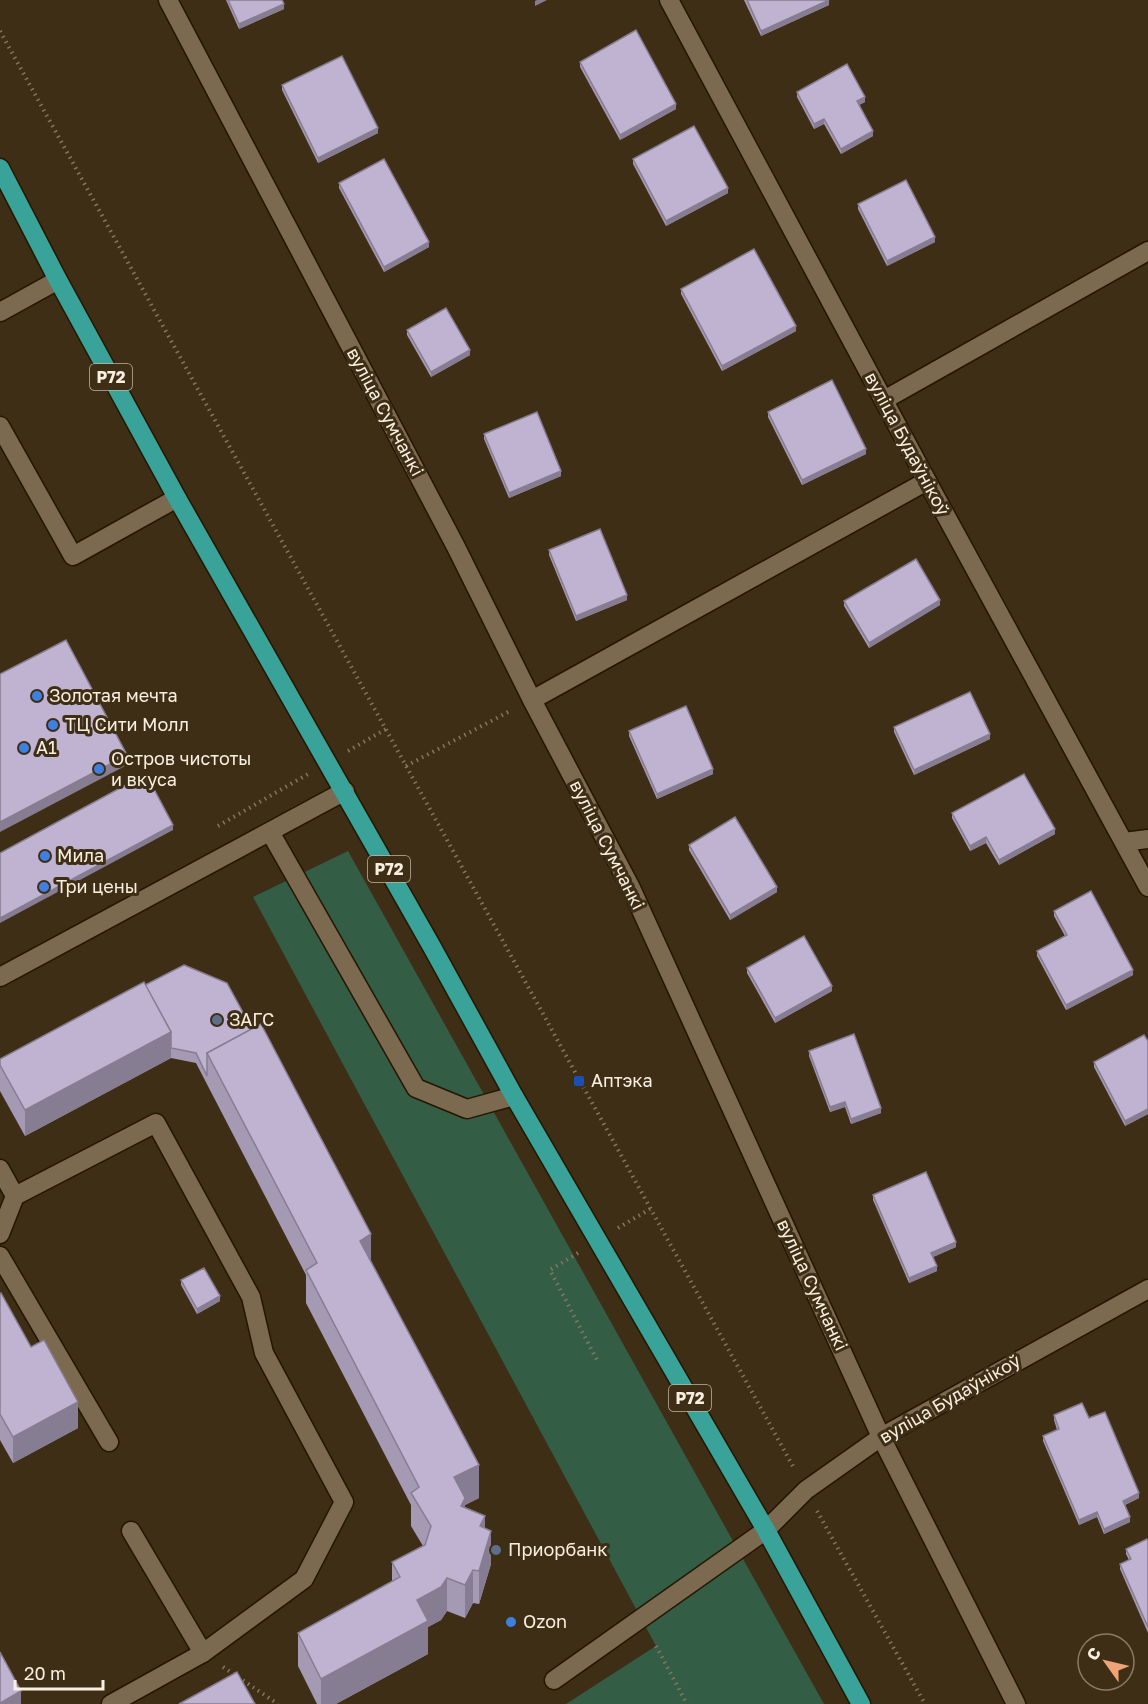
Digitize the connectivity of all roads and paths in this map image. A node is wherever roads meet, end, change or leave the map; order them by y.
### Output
1 (168, 0) edge
2 (669, 0) edge
3 (0, 31) edge
4 (0, 168) edge
5 (1148, 251) edge
6 (58, 280) junction
7 (0, 312) edge
8 (884, 400) junction
9 (0, 426) edge
10 (927, 481) junction
11 (177, 498) junction
12 (532, 700) junction
13 (386, 729) junction
14 (328, 763) junction
15 (406, 766) junction
16 (345, 792) junction
17 (218, 826) dead end
18 (270, 832) junction
19 (1148, 839) edge
20 (1124, 842) junction
21 (1148, 887) edge
22 (0, 977) edge
23 (514, 1096) junction
24 (0, 1169) edge
25 (15, 1196) junction
26 (0, 1234) edge
27 (0, 1256) edge
28 (1148, 1289) edge
29 (882, 1437) junction
30 (110, 1442) dead end
31 (806, 1490) junction
32 (766, 1530) junction
33 (131, 1531) dead end
34 (656, 1646) dead end
35 (203, 1653) junction
36 (554, 1680) dead end
37 (111, 1704) edge
38 (278, 1704) edge
39 (687, 1704) edge
40 (861, 1704) edge
41 (925, 1704) edge
42 (1016, 1704) edge

1 - 12 street, вуліца Сумчанкі
2 - 8 street, вуліца Будаўнікоў
3 - 13 path
4 - 6 main road, Р72
5 - 8 street
6 - 7 street
6 - 11 main road, Р72
8 - 10 street, вуліца Будаўнікоў
9 - 11 street
10 - 12 street
10 - 20 street, вуліца Будаўнікоў
11 - 14 main road, Р72
12 - 15 path
12 - 29 street, вуліца Сумчанкі
13 - 14 path
13 - 15 path
14 - 16 main road, Р72
14 - 17 path
15 - 31 path
16 - 18 street
16 - 23 main road, Р72
18 - 22 street
18 - 23 street
19 - 20 street
20 - 21 street, вуліца Будаўнікоў
23 - 32 main road, Р72
24 - 25 street
25 - 26 street
25 - 35 street
27 - 30 street
28 - 29 street, вуліца Будаўнікоў
29 - 31 street, вуліца Будаўнікоў
29 - 42 street, вуліца Сумчанкі
31 - 32 street, вуліца Будаўнікоў
31 - 41 path
32 - 36 street, вуліца Будаўнікоў
32 - 40 main road, Р72
33 - 35 street
34 - 39 path
35 - 37 street
35 - 38 path

